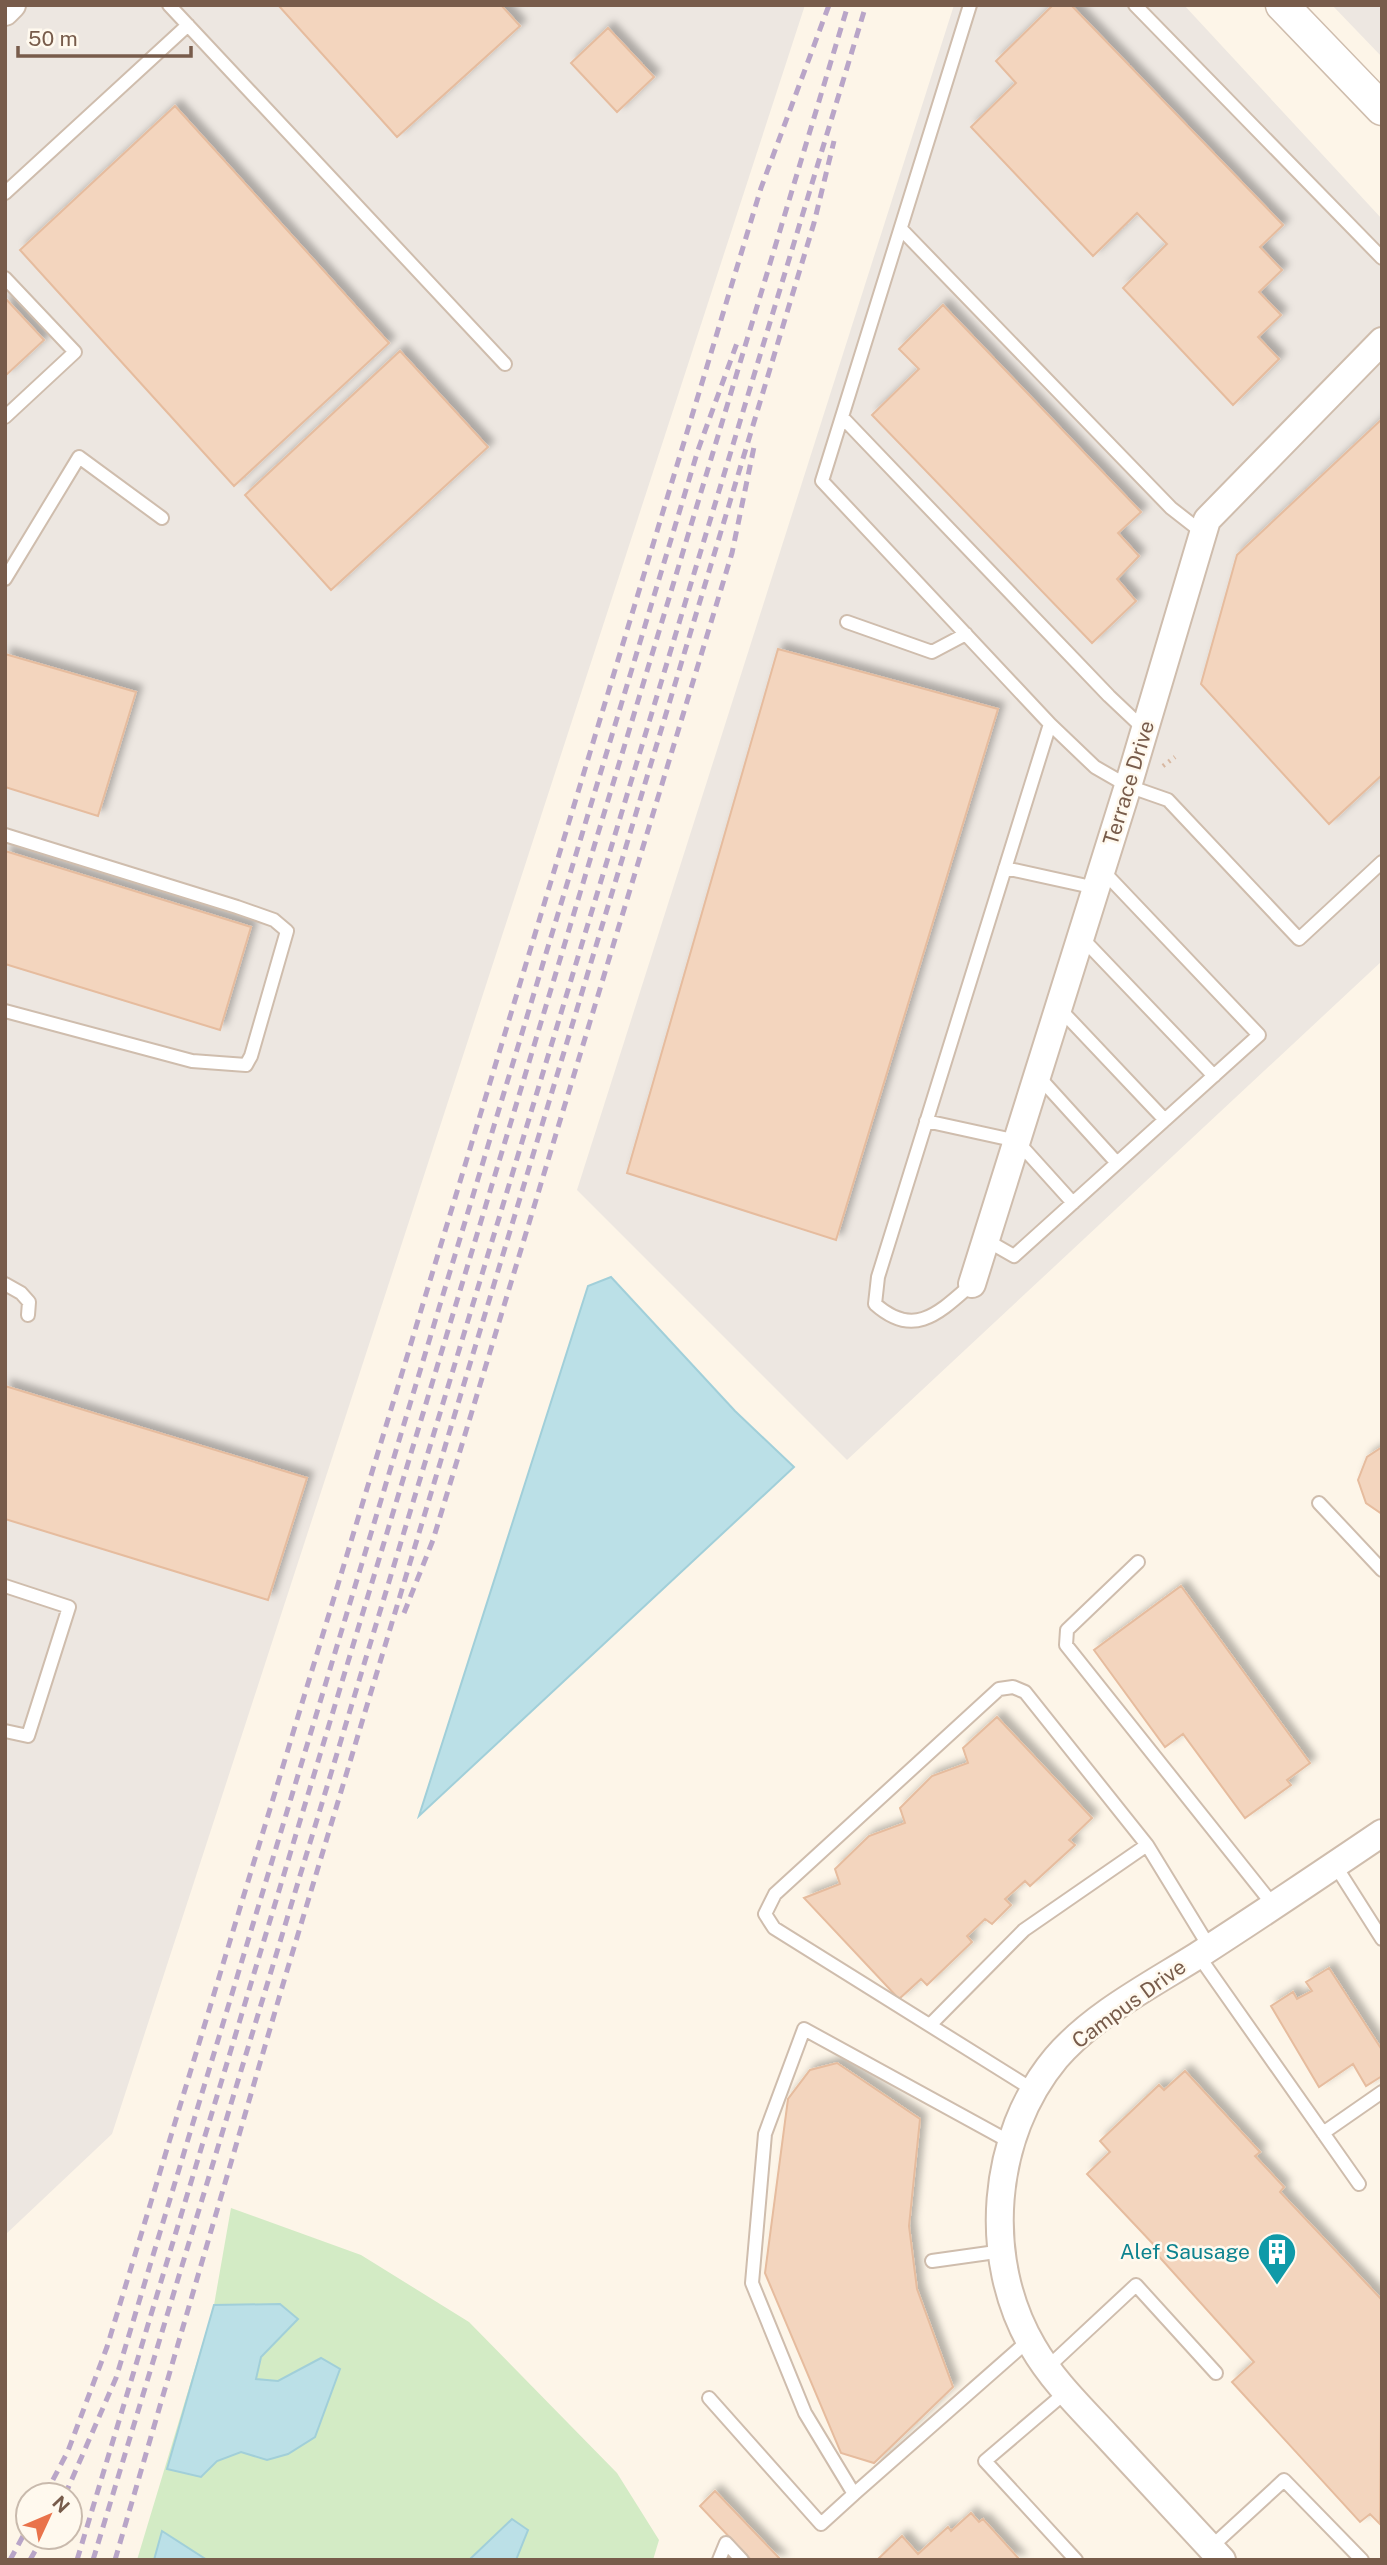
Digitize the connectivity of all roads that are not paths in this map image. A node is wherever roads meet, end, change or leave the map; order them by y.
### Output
1 (12, 5) edge
2 (169, 5) edge
3 (970, 5) edge
4 (1135, 5) edge
5 (1282, 5) edge
6 (5, 12) edge
7 (188, 25) junction
8 (1382, 108) edge
9 (5, 193) edge
10 (901, 229) junction
11 (1382, 258) edge
12 (5, 278) edge
13 (1382, 341) edge
14 (505, 364) dead end
15 (5, 417) edge
16 (842, 417) junction
17 (162, 518) dead end
18 (1203, 533) junction
19 (5, 579) edge
20 (847, 622) dead end
21 (966, 634) junction
22 (1050, 724) junction
23 (1145, 730) junction
24 (1128, 786) junction
25 (5, 835) edge
26 (1382, 862) edge
27 (1004, 868) junction
28 (1099, 879) junction
29 (1081, 936) junction
30 (1059, 1008) junction
31 (5, 1011) edge
32 (1037, 1076) junction
33 (1214, 1076) junction
34 (1165, 1120) junction
35 (926, 1121) junction
36 (1017, 1141) junction
37 (1117, 1163) junction
38 (1073, 1203) junction
39 (985, 1240) junction
40 (5, 1284) edge
41 (972, 1284) joint
42 (29, 1315) dead end
43 (1319, 1503) dead end
44 (1139, 1562) dead end
45 (1382, 1570) edge
46 (5, 1587) edge
47 (5, 1731) edge
48 (1382, 1833) edge
49 (1147, 1845) junction
50 (1335, 1865) junction
51 (1274, 1906) junction
52 (1382, 1939) edge
53 (1204, 1951) junction
54 (930, 2025) junction
55 (1035, 2092) junction
56 (1382, 2092) edge
57 (1323, 2133) junction
58 (1013, 2143) junction
59 (1359, 2183) dead end
60 (1003, 2251) junction
61 (932, 2261) dead end
62 (1029, 2340) junction
63 (1048, 2367) junction
64 (1216, 2373) dead end
65 (1066, 2392) junction
66 (709, 2398) dead end
67 (854, 2494) junction
68 (1216, 2554) edge
69 (719, 2560) edge
70 (742, 2560) edge
71 (1076, 2560) edge
72 (1362, 2560) edge

1 - 6 street
2 - 7 lane
3 - 10 lane
4 - 11 lane
5 - 8 street
7 - 9 lane
7 - 14 lane
10 - 16 lane
10 - 18 lane
12 - 15 lane
13 - 18 street, Terrace Drive
16 - 21 lane
16 - 23 lane
17 - 19 lane
18 - 23 street, Terrace Drive
20 - 21 lane
21 - 22 lane
22 - 24 lane
22 - 27 lane
23 - 24 street, Terrace Drive
24 - 26 lane
24 - 28 street, Terrace Drive
25 - 31 lane
27 - 28 lane
27 - 35 lane
28 - 29 street, Terrace Drive
28 - 33 lane
29 - 30 street, Terrace Drive
29 - 33 lane
30 - 32 street, Terrace Drive
30 - 34 lane
32 - 36 street, Terrace Drive
32 - 37 lane
33 - 34 lane
34 - 37 lane
35 - 36 lane
35 - 41 lane
36 - 38 lane
36 - 39 street, Terrace Drive
37 - 38 lane
38 - 39 lane
39 - 41 street, Terrace Drive
40 - 42 lane
43 - 45 lane
44 - 51 lane
46 - 47 lane
48 - 50 street, Campus Drive
49 - 53 lane
49 - 54 lane
49 - 54 lane
50 - 51 street, Campus Drive
50 - 52 lane
51 - 53 street, Campus Drive
53 - 55 street, Campus Drive
53 - 57 lane
54 - 55 lane
55 - 58 street, Campus Drive
56 - 57 lane
57 - 59 lane
58 - 60 street, Campus Drive
58 - 67 lane
60 - 61 lane
60 - 62 street, Campus Drive
62 - 63 street, Campus Drive
62 - 67 lane
63 - 64 lane
63 - 65 street, Campus Drive
65 - 68 street, Campus Drive
65 - 71 lane
66 - 67 lane
68 - 72 lane
69 - 70 lane

